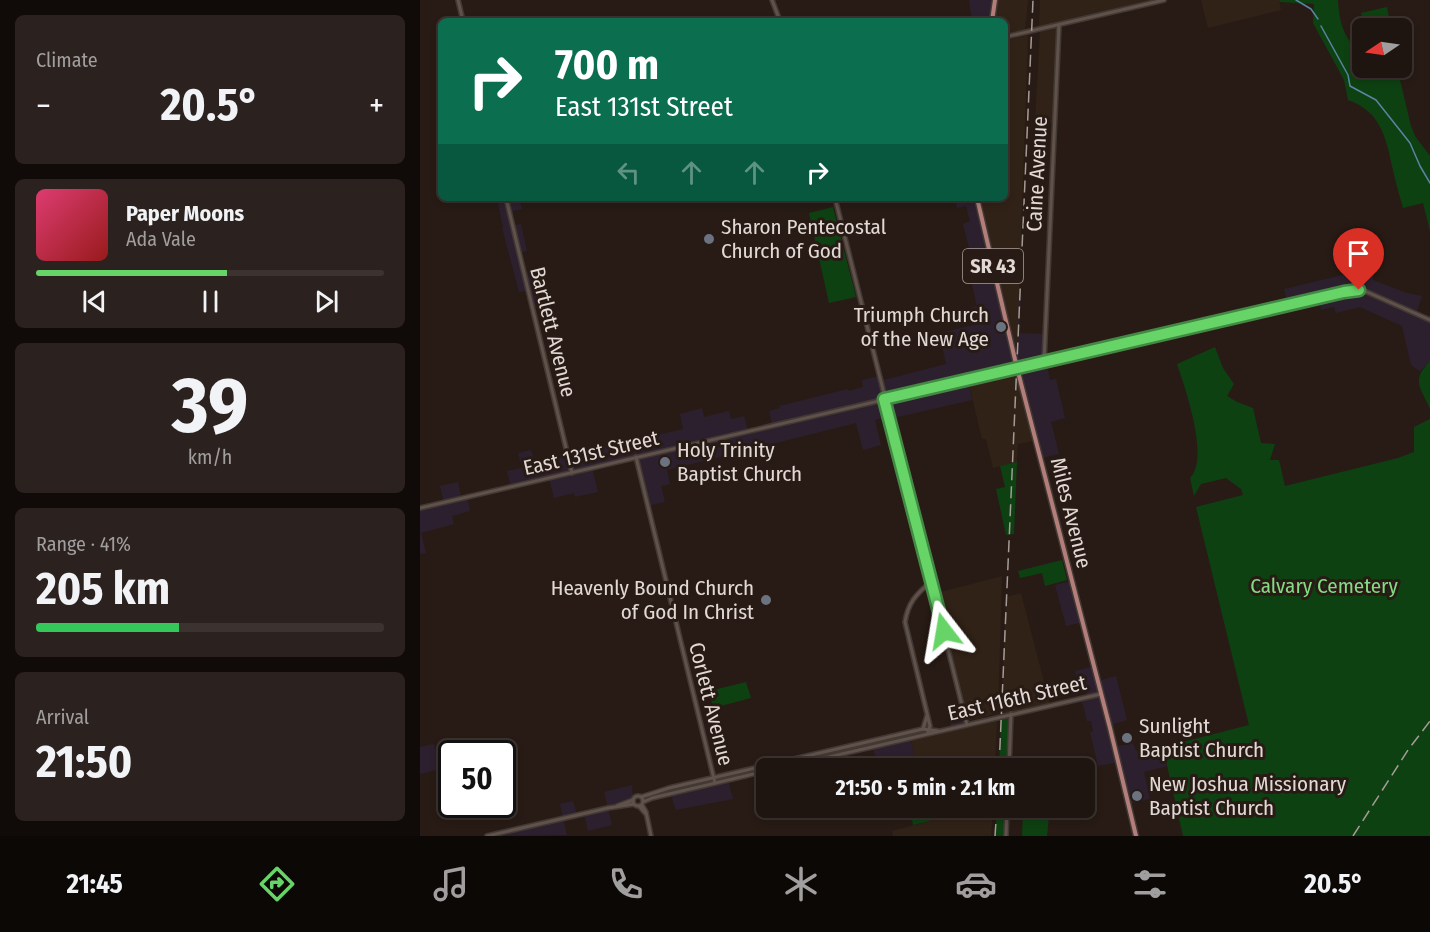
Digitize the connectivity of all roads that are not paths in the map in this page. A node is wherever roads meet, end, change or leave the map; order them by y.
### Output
1 (458, 0) edge
2 (772, 0) edge
3 (995, 0) edge
4 (1164, 0) edge
5 (463, 18) edge
6 (779, 18) edge
7 (992, 18) edge
8 (1059, 25) junction
9 (1008, 36) edge
10 (507, 201) edge
11 (836, 201) edge
12 (978, 201) edge
13 (1430, 320) edge
14 (1044, 362) junction
15 (1017, 368) junction
16 (884, 399) junction
17 (636, 457) junction
18 (572, 473) junction
19 (420, 508) edge
20 (931, 582) junction
21 (1101, 693) junction
22 (927, 714) junction
23 (1011, 714) junction
24 (967, 725) junction
25 (930, 727) junction
26 (923, 729) junction
27 (940, 731) junction
28 (924, 735) junction
29 (824, 758) edge
30 (1009, 758) edge
31 (756, 773) edge
32 (714, 778) junction
33 (715, 783) junction
34 (641, 797) junction
35 (633, 802) junction
36 (642, 804) junction
37 (1007, 818) edge
38 (487, 836) edge
39 (651, 836) edge
40 (1006, 836) edge
41 (1136, 836) edge

1 - 5 street
2 - 6 street
3 - 7 main road
4 - 8 street
8 - 9 street
8 - 14 street, Caine Avenue
10 - 18 street, Bartlett Avenue
11 - 16 street
12 - 15 main road, Miles Avenue / SR 43
13 - 14 street, East 131st Street
14 - 15 street, East 131st Street
15 - 16 street, East 131st Street
15 - 21 main road, Miles Avenue / SR 43
16 - 17 street, East 131st Street
16 - 20 street
17 - 18 street, East 131st Street
17 - 32 street, Corlett Avenue
18 - 19 street, East 131st Street
20 - 22 street
20 - 24 street
21 - 23 street, East 116th Street
21 - 41 main road, Miles Avenue / SR 43
22 - 25 street
22 - 26 street
23 - 24 street, East 116th Street
23 - 30 street
24 - 27 street, East 116th Street
25 - 26 street, East 116th Street
25 - 27 street, East 116th Street
25 - 28 street
26 - 32 street, East 116th Street
27 - 28 street, East 116th Street
28 - 29 street, East 116th Street
31 - 33 street
32 - 33 street, Corlett Avenue
32 - 34 street, East 116th Street
33 - 36 street
34 - 35 street, East 116th Street
34 - 36 street
35 - 36 street
35 - 38 street
36 - 39 street
37 - 40 street

